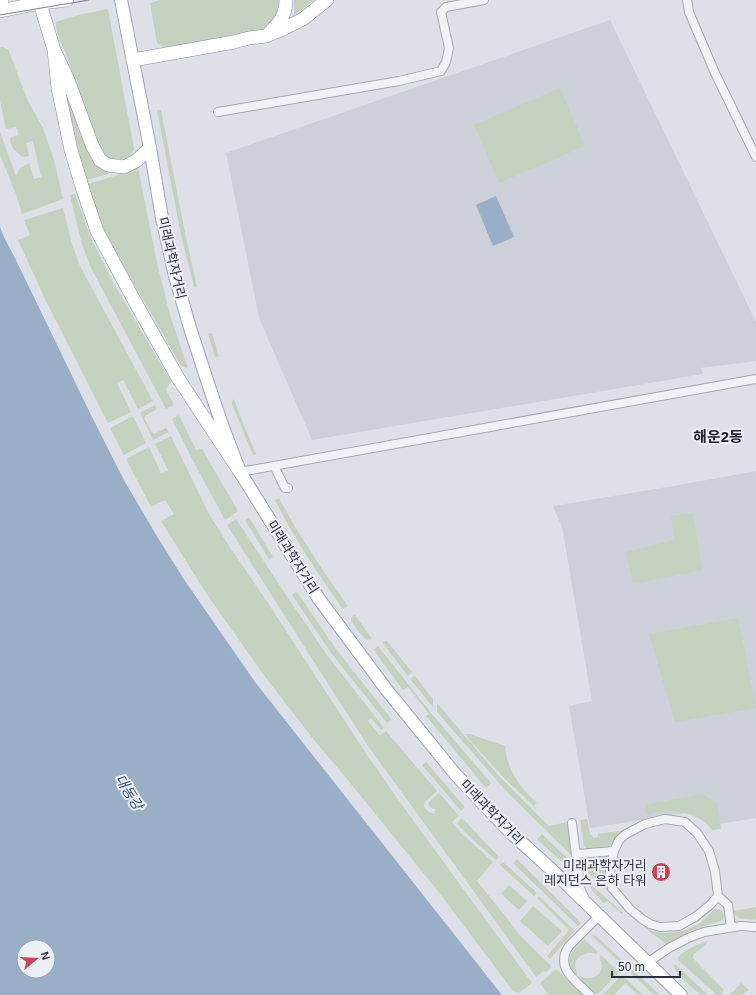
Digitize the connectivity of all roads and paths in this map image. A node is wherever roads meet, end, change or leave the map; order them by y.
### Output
1 (121, 0) edge
2 (286, 0) edge
3 (327, 0) edge
4 (484, 0) edge
5 (687, 0) edge
6 (39, 1) edge
7 (64, 1) edge
8 (0, 11) edge
9 (266, 36) junction
10 (54, 50) junction
11 (133, 60) junction
12 (218, 112) dead end
13 (150, 148) junction
14 (756, 157) edge
15 (756, 379) edge
16 (274, 466) junction
17 (240, 472) junction
18 (288, 488) dead end
19 (572, 823) dead end
20 (614, 850) junction
21 (577, 854) junction
22 (718, 896) junction
23 (587, 905) junction
24 (599, 916) junction
25 (731, 927) junction
26 (756, 927) edge
27 (647, 963) junction
28 (590, 995) edge
29 (681, 995) edge

1 - 11 main road, 미래과학자거리
2 - 9 highway
3 - 9 highway
4 - 12 street
5 - 14 street
6 - 7 highway
6 - 8 highway
6 - 10 highway
9 - 11 highway
10 - 13 highway
10 - 17 highway
11 - 13 main road, 미래과학자거리
13 - 17 main road, 미래과학자거리
15 - 16 street
16 - 17 street
16 - 18 street
17 - 23 main road, 미래과학자거리
19 - 21 street
20 - 21 street
20 - 22 street
20 - 22 street
21 - 23 street
22 - 25 street
23 - 24 main road, 미래과학자거리
24 - 27 main road, 미래과학자거리
24 - 28 street
25 - 26 street
25 - 27 street
27 - 29 main road, 미래과학자거리

